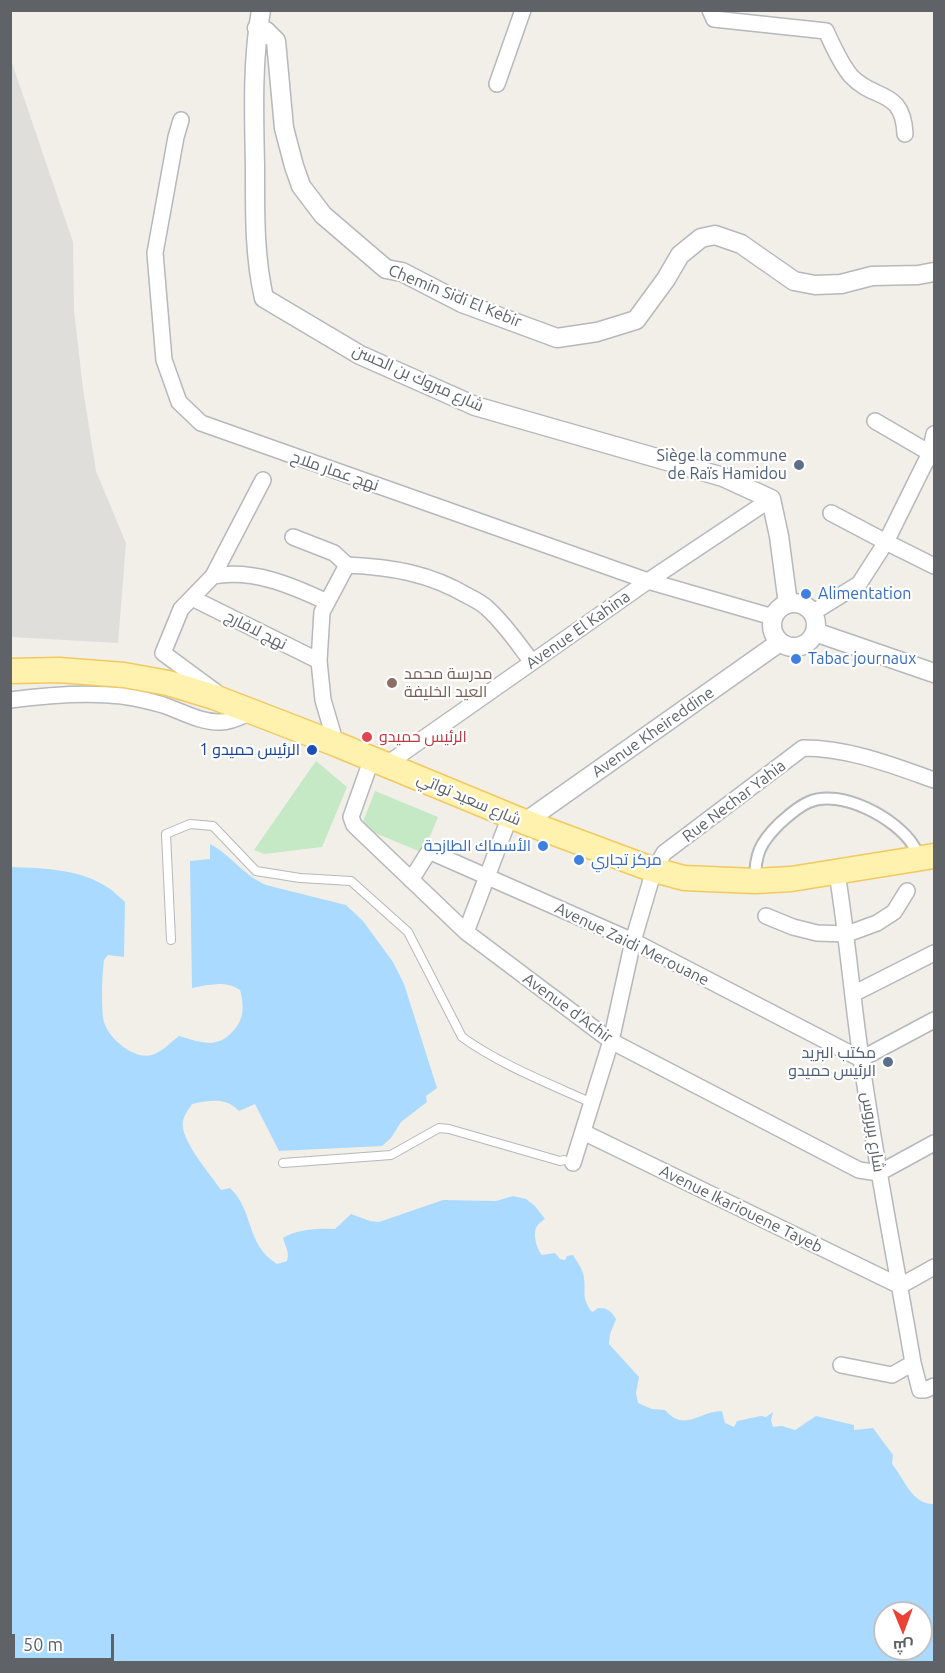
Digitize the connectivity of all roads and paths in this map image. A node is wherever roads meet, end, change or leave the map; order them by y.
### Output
1 (523, 10) edge
2 (710, 10) edge
3 (259, 20) edge
4 (497, 84) dead end
5 (181, 120) dead end
6 (905, 134) dead end
7 (934, 272) edge
8 (875, 422) dead end
9 (934, 434) edge
10 (932, 456) edge
11 (263, 480) dead end
12 (771, 499) junction
13 (831, 513) dead end
14 (293, 537) dead end
15 (886, 542) junction
16 (347, 565) junction
17 (934, 566) edge
18 (213, 576) junction
19 (648, 581) junction
20 (192, 598) junction
21 (327, 602) junction
22 (788, 604) junction
23 (812, 612) junction
24 (773, 617) junction
25 (815, 632) junction
26 (780, 642) junction
27 (319, 661) junction
28 (532, 662) junction
29 (10, 671) edge
30 (934, 673) edge
31 (10, 700) edge
32 (243, 709) junction
33 (336, 744) junction
34 (379, 761) junction
35 (934, 780) edge
36 (518, 819) junction
37 (927, 857) edge
38 (654, 870) junction
39 (837, 873) junction
40 (487, 877) junction
41 (411, 880) junction
42 (755, 881) junction
43 (907, 891) dead end
44 (766, 916) dead end
45 (466, 932) junction
46 (847, 934) junction
47 (171, 940) dead end
48 (633, 941) junction
49 (934, 953) edge
50 (853, 994) junction
51 (934, 1020) edge
52 (611, 1041) junction
53 (861, 1059) junction
54 (592, 1103) junction
55 (583, 1132) junction
56 (934, 1143) edge
57 (283, 1163) dead end
58 (573, 1163) joint
59 (879, 1173) junction
60 (934, 1267) edge
61 (900, 1286) junction
62 (914, 1364) junction
63 (841, 1365) dead end
64 (927, 1388) edge

1 - 4 street
2 - 6 street
3 - 7 street, Chemin Sidi El Kebir
3 - 12 street, شارع مبروك بن الحسن
5 - 19 street, نهج عمار ملاح
8 - 10 street
9 - 10 street
10 - 15 street
11 - 18 street
12 - 19 street, Avenue El Kahina
12 - 22 street
13 - 15 street
14 - 16 street
15 - 17 street
15 - 23 street
16 - 21 street
16 - 28 street
18 - 20 street
18 - 21 street
19 - 24 street, نهج عمار ملاح
19 - 28 street, Avenue El Kahina
20 - 27 street, نهج لافارج
20 - 32 street
21 - 27 street
22 - 23 street
22 - 24 street
23 - 25 street
24 - 26 street
25 - 26 street
25 - 30 street
26 - 36 street, Avenue Kheireddine
27 - 33 street
28 - 34 street, Avenue El Kahina
29 - 32 main road, شارع سعيد تواتي
31 - 32 street
32 - 33 main road, شارع سعيد تواتي
33 - 34 main road, شارع سعيد تواتي
34 - 36 main road, شارع سعيد تواتي
34 - 41 street, Avenue d'Achir
35 - 38 street, Rue Nechar Yahia
36 - 38 main road, شارع سعيد تواتي
36 - 40 street
37 - 39 main road, شارع سعيد تواتي
37 - 42 street
38 - 42 main road, شارع سعيد تواتي
38 - 48 street
39 - 42 main road, شارع سعيد تواتي
39 - 46 street, شارع بربروس
40 - 41 street, Avenue Zaidi Merouane
40 - 45 street
40 - 48 street, Avenue Zaidi Merouane
41 - 45 street, Avenue d'Achir
43 - 46 street
44 - 46 street
45 - 52 street, Avenue d'Achir
46 - 50 street, شارع بربروس
47 - 54 lane
48 - 52 street
48 - 53 street, Avenue Zaidi Merouane
49 - 50 street
50 - 53 street, شارع بربروس
51 - 53 street
52 - 54 street
52 - 59 street, Avenue d'Achir
53 - 59 street, شارع بربروس
54 - 55 street
55 - 58 street
55 - 61 street, Avenue Ikariouene Tayeb
56 - 59 street
57 - 58 lane
59 - 61 street, شارع بربروس
60 - 61 street
61 - 62 street, شارع بربروس
62 - 63 street
62 - 64 street, شارع بربروس

